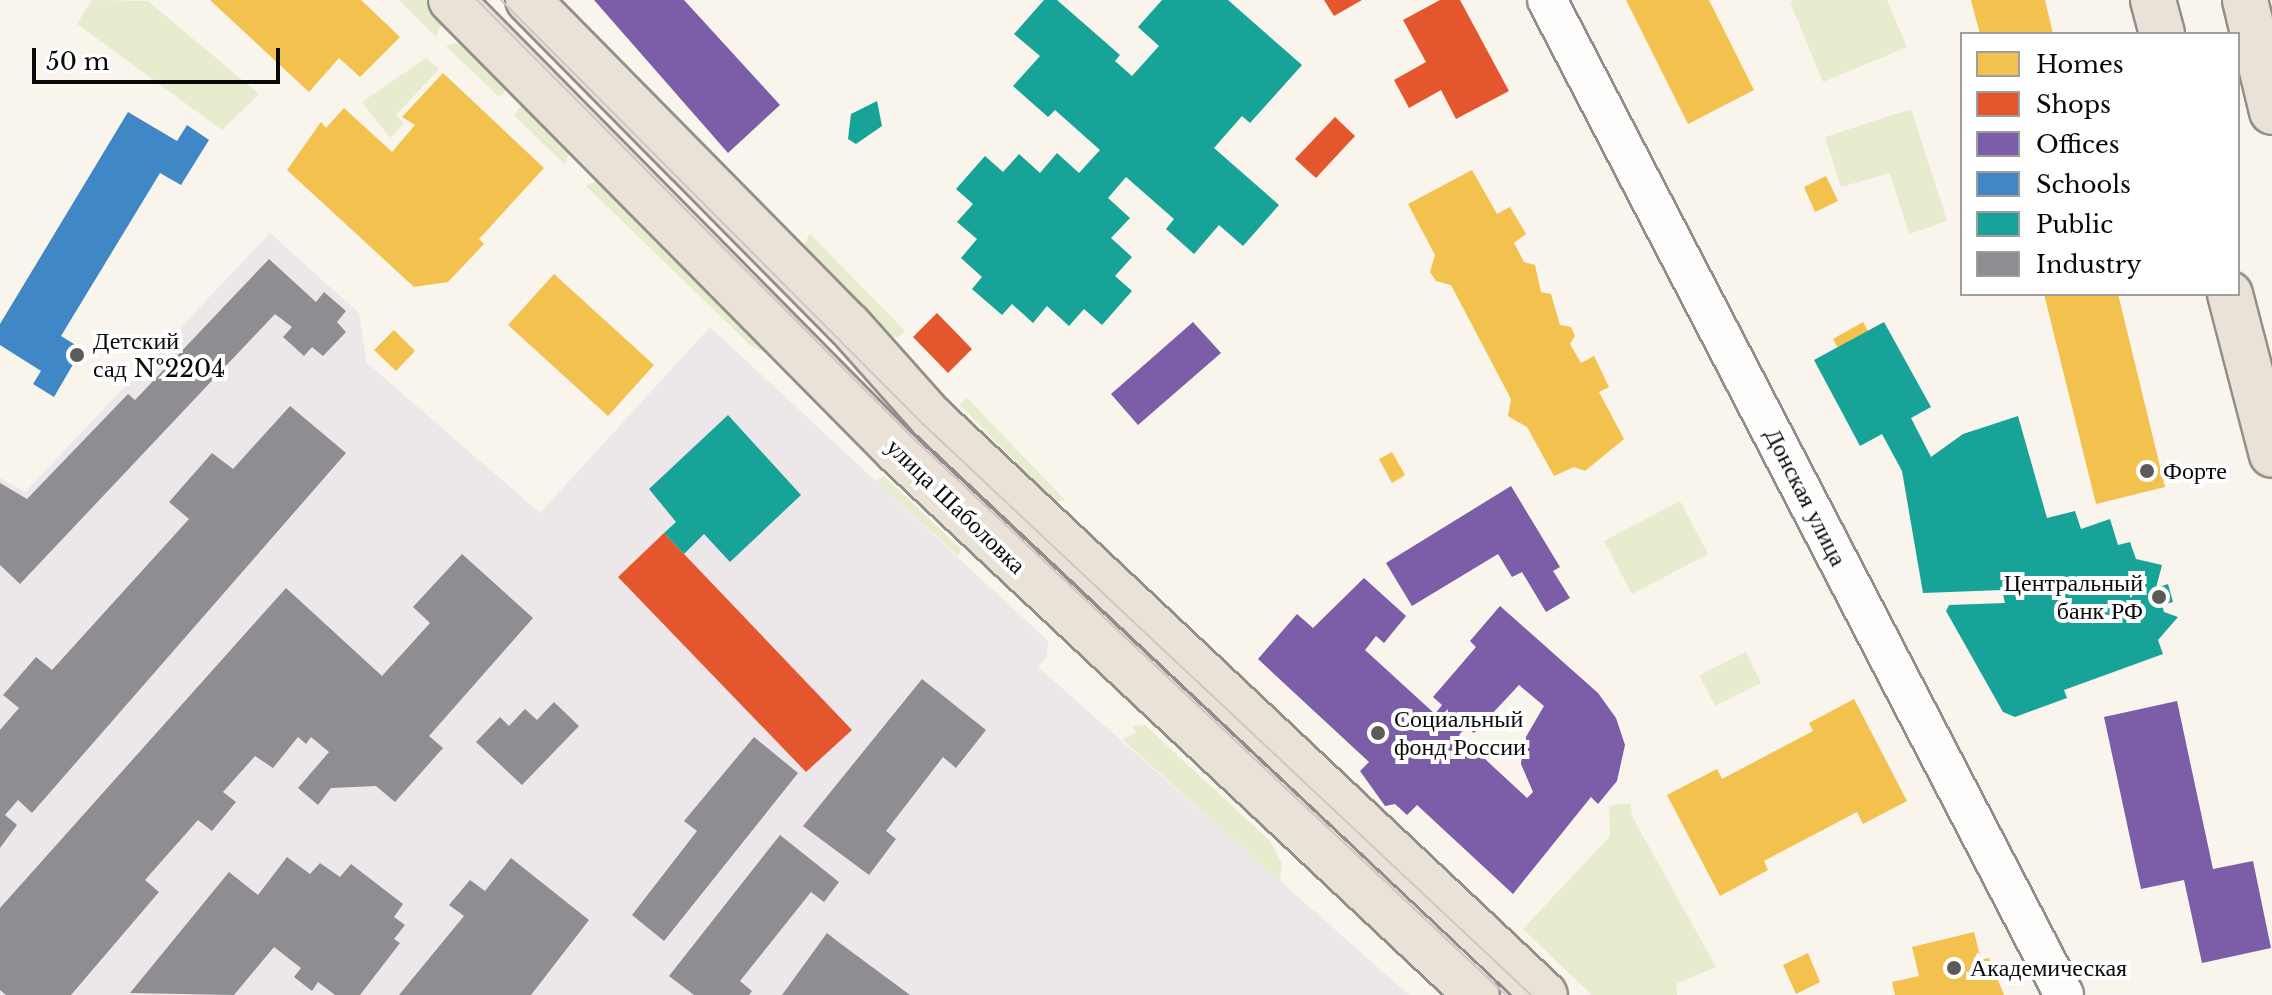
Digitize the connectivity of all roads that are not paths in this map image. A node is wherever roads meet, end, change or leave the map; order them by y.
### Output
1 (451, 0) edge
2 (528, 0) edge
3 (1547, 0) edge
4 (2153, 0) edge
5 (2245, 0) edge
6 (2161, 32) edge
7 (2272, 112) edge
8 (2231, 296) edge
9 (2272, 455) edge
10 (1477, 995) edge
11 (1545, 995) edge
12 (2064, 995) edge

1 - 10 main road, улица Шаболовка
2 - 11 main road, улица Шаболовка
3 - 12 street, Донская улица
4 - 6 main road
5 - 7 main road
8 - 9 main road

